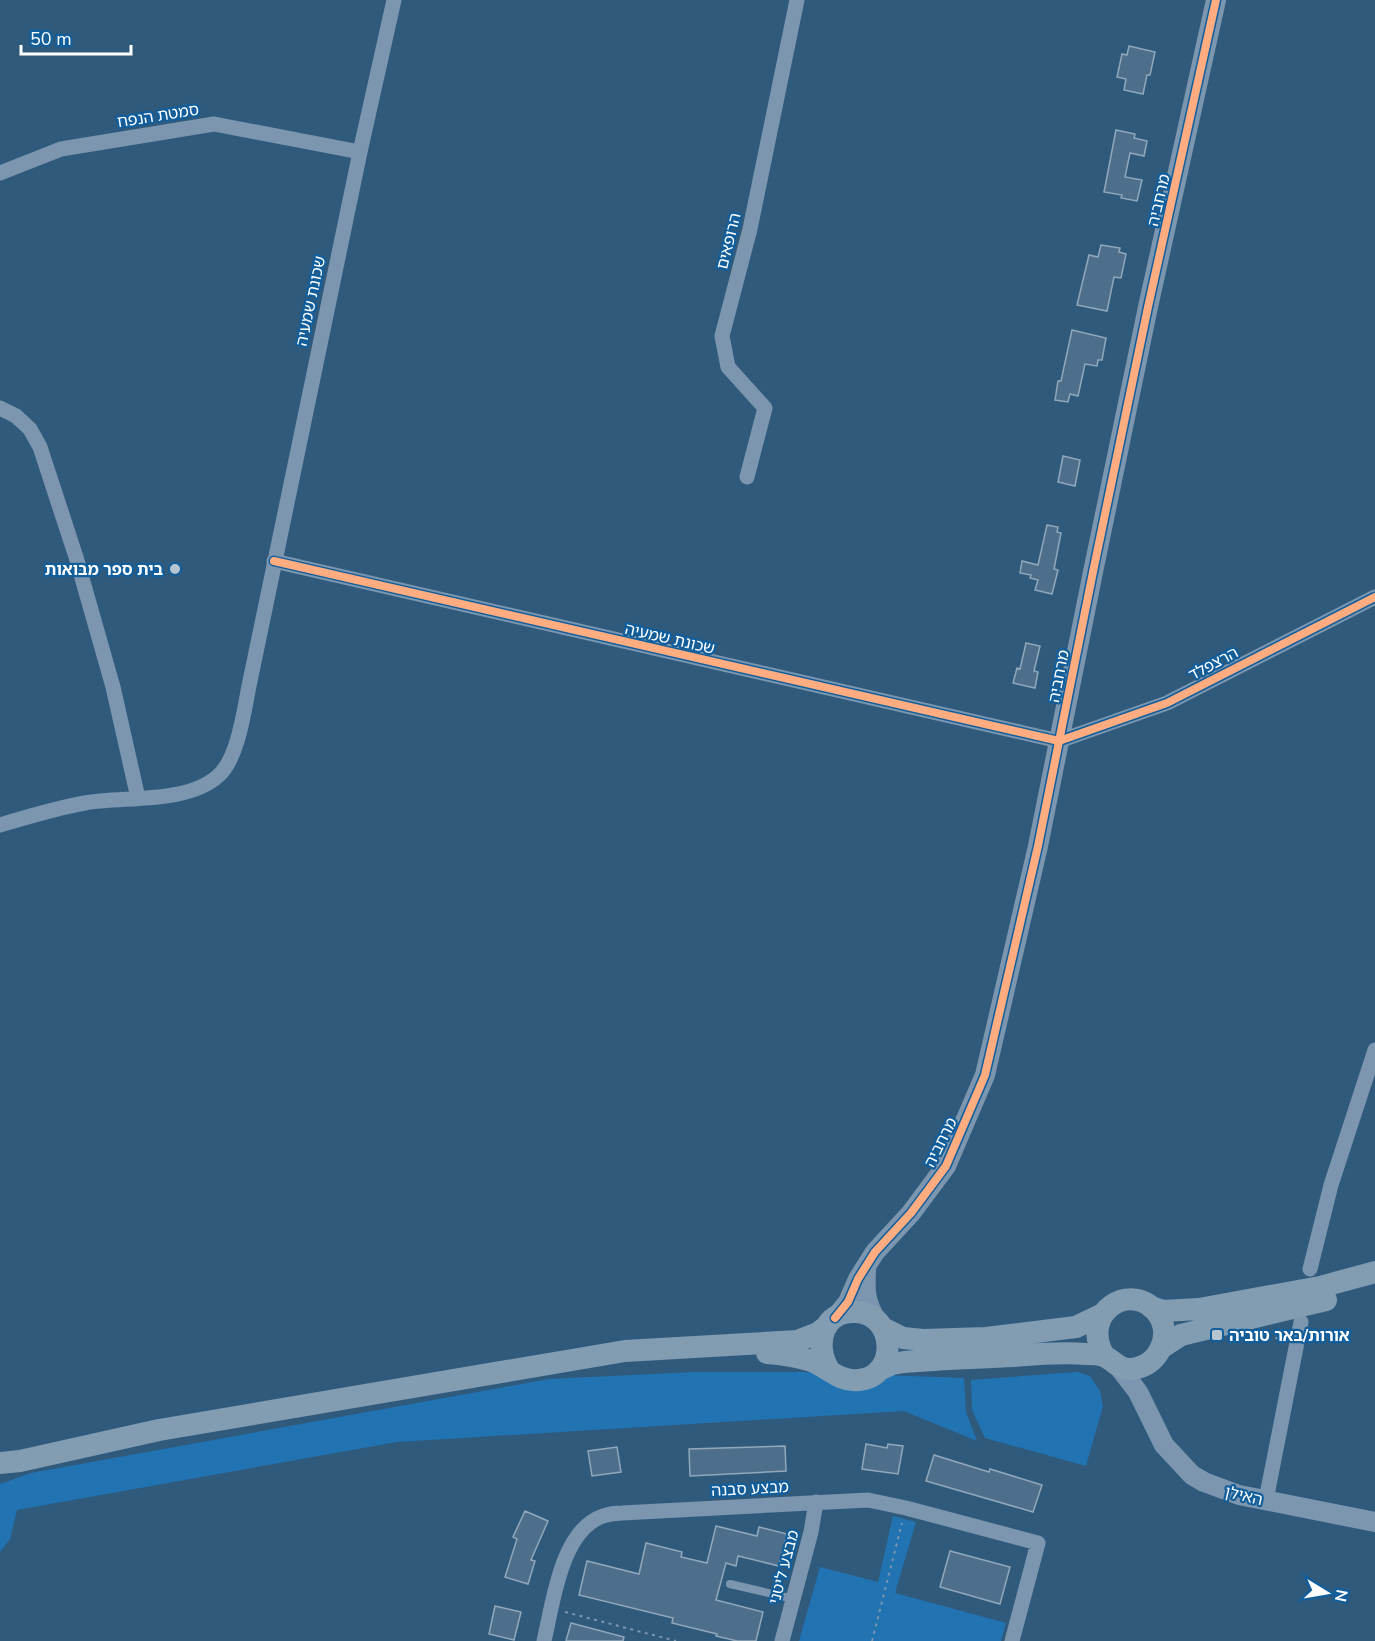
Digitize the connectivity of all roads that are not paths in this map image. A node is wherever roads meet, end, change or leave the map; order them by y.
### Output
1 (394, 0) edge
2 (797, 0) edge
3 (1216, 0) edge
4 (360, 152) junction
5 (0, 173) edge
6 (0, 408) edge
7 (747, 477) dead end
8 (274, 561) junction
9 (1375, 597) edge
10 (1059, 741) junction
11 (138, 798) junction
12 (0, 825) edge
13 (1375, 1050) edge
14 (867, 1264) junction
15 (1310, 1269) dead end
16 (1375, 1272) edge
17 (1375, 1282) edge
18 (1152, 1307) junction
19 (1103, 1314) junction
20 (831, 1322) junction
21 (1301, 1322) dead end
22 (879, 1324) junction
23 (703, 1348) junction
24 (1156, 1354) junction
25 (1111, 1361) junction
26 (828, 1368) junction
27 (879, 1370) junction
28 (1148, 1411) junction
29 (7, 1464) edge
30 (1266, 1500) junction
31 (816, 1502) junction
32 (1375, 1522) edge
33 (730, 1584) dead end
34 (794, 1599) junction
35 (544, 1641) edge
36 (782, 1641) edge
37 (1012, 1641) edge

1 - 4 street, שכונת שמעיה
2 - 7 street, הרופאים
3 - 10 street, מרחביה
4 - 5 street, סמטת הנפח
4 - 8 street, שכונת שמעיה
6 - 11 street
8 - 10 street, שכונת שמעיה
8 - 11 street
9 - 10 street, הרצפלד
10 - 14 street, מרחביה
11 - 12 street
13 - 15 street
14 - 20 street, מרחביה
14 - 22 street
16 - 18 main road
17 - 24 main road
18 - 19 main road
18 - 24 main road
19 - 22 main road
19 - 25 main road
20 - 22 main road
20 - 23 main road
20 - 26 main road
21 - 30 street
22 - 27 main road
23 - 26 main road
23 - 29 main road
24 - 25 main road
24 - 28 street, האילן
25 - 27 main road
25 - 28 street, האילן
26 - 27 main road
28 - 30 street, האילן
30 - 32 street, האילן
31 - 34 street, מבצע ליטני
31 - 35 street, מבצע סבנה
31 - 37 street, מבצע סבנה
33 - 34 lane
34 - 36 street, מבצע ליטני

